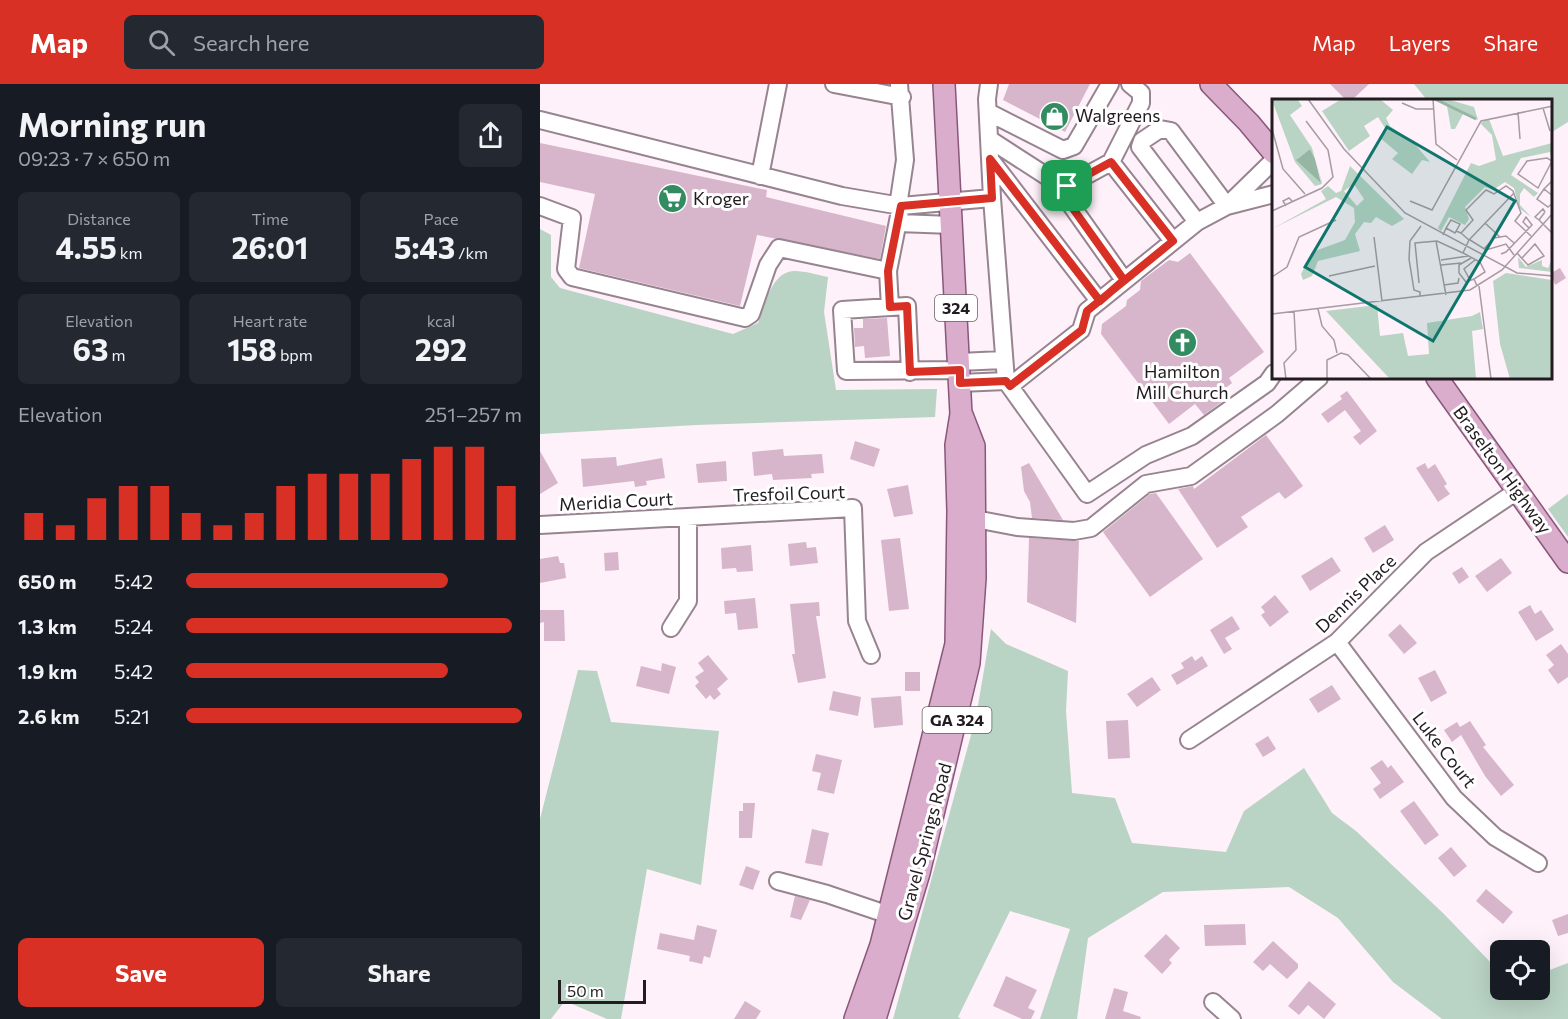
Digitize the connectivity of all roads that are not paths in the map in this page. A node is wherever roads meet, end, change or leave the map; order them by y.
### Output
1 (778, 84) edge
2 (834, 84) edge
3 (944, 84) edge
4 (989, 84) edge
5 (1110, 84) edge
6 (1130, 84) edge
7 (1211, 84) edge
8 (901, 90) edge
9 (988, 112) junction
10 (540, 120) edge
11 (1126, 132) junction
12 (989, 139) junction
13 (1141, 144) junction
14 (1272, 150) edge
15 (990, 159) junction
16 (1111, 162) junction
17 (1272, 162) edge
18 (760, 176) junction
19 (1054, 182) junction
20 (1272, 195) edge
21 (992, 198) junction
22 (951, 202) junction
23 (540, 206) edge
24 (899, 206) junction
25 (1227, 206) junction
26 (1197, 222) junction
27 (898, 224) junction
28 (952, 225) junction
29 (1173, 241) junction
30 (888, 271) junction
31 (1124, 280) junction
32 (1100, 301) junction
33 (890, 307) junction
34 (1004, 360) junction
35 (910, 372) junction
36 (960, 372) junction
37 (1272, 376) edge
38 (1317, 380) edge
39 (1438, 380) edge
40 (1008, 384) junction
41 (961, 414) junction
42 (1517, 490) junction
43 (688, 518) junction
44 (975, 519) junction
45 (540, 525) edge
46 (1568, 562) edge
47 (671, 628) dead end
48 (1337, 642) junction
49 (871, 655) dead end
50 (1188, 740) dead end
51 (1538, 863) dead end
52 (778, 881) dead end
53 (889, 915) junction
54 (1213, 1002) dead end
55 (855, 1019) edge
56 (875, 1019) edge
57 (1232, 1019) edge

1 - 18 street
2 - 8 street
3 - 22 main road, Gravel Springs Road / 324
4 - 9 street
5 - 9 street
6 - 11 street
7 - 14 main road
8 - 24 street
9 - 12 street
10 - 18 street
11 - 13 street
11 - 16 street
12 - 15 street
12 - 19 street
13 - 25 street
13 - 26 street
15 - 21 street
15 - 32 street
16 - 19 street
16 - 29 street
17 - 25 street
18 - 24 street
19 - 31 street
20 - 25 street
21 - 22 street
21 - 34 street
22 - 24 street
22 - 28 main road, Gravel Springs Road / 324
23 - 30 street
24 - 27 street
25 - 26 street
26 - 29 street
27 - 28 street
27 - 30 street
28 - 36 main road, Gravel Springs Road / 324
29 - 31 street
30 - 33 street
31 - 32 street
32 - 40 street
33 - 35 street
33 - 35 street
34 - 36 street
34 - 40 street
35 - 36 street
36 - 40 street
36 - 41 main road, Gravel Springs Road / 324
37 - 40 street
38 - 44 street
39 - 42 main road, Braselton Highway
41 - 44 main road, Gravel Springs Road / GA 324
41 - 53 main road, Gravel Springs Road / GA 324
42 - 46 main road, Braselton Highway
42 - 48 street, Dennis Place
43 - 45 street, Meridia Court
43 - 47 street, Meridia Court
43 - 49 street, Tresfoil Court
44 - 56 main road, Gravel Springs Road / GA 324
48 - 50 street, Dennis Place
48 - 51 street, Luke Court
52 - 53 street
53 - 55 main road, Gravel Springs Road / GA 324
54 - 57 street

